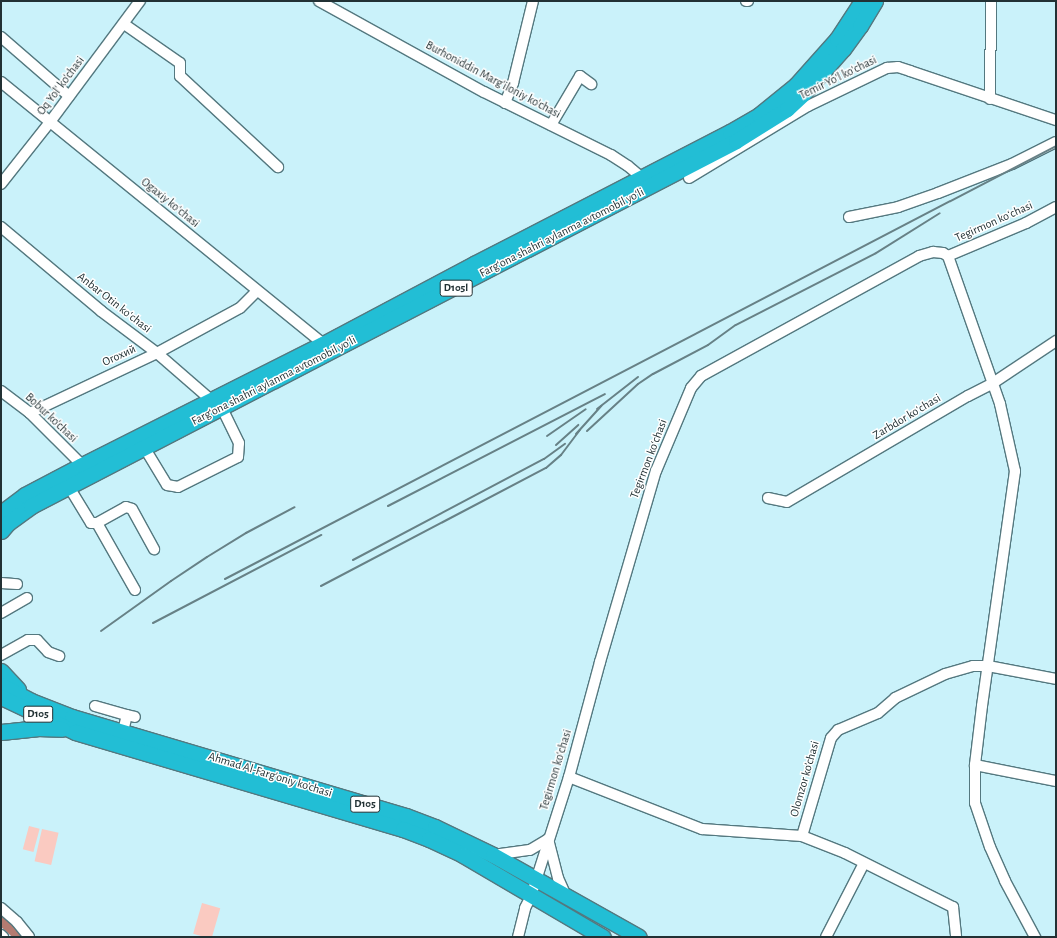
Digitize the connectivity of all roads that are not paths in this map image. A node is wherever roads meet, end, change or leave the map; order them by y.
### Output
1 (140, 1) edge
2 (319, 1) edge
3 (533, 1) edge
4 (862, 1) edge
5 (875, 1) edge
6 (991, 1) edge
7 (124, 24) junction
8 (1, 37) edge
9 (1, 82) edge
10 (592, 84) dead end
11 (69, 96) junction
12 (990, 99) junction
13 (505, 103) junction
14 (1056, 120) edge
15 (50, 122) junction
16 (551, 125) junction
17 (1056, 142) edge
18 (278, 167) dead end
19 (690, 178) dead end
20 (647, 183) junction
21 (1, 184) edge
22 (1056, 207) edge
23 (849, 217) dead end
24 (1, 227) edge
25 (948, 256) junction
26 (257, 292) junction
27 (1056, 340) edge
28 (323, 344) junction
29 (157, 353) junction
30 (994, 383) junction
31 (1, 391) edge
32 (216, 404) junction
33 (30, 414) junction
34 (144, 447) junction
35 (82, 465) junction
36 (69, 487) junction
37 (768, 498) dead end
38 (1, 513) edge
39 (97, 523) junction
40 (1, 531) edge
41 (154, 549) dead end
42 (1, 583) edge
43 (17, 584) dead end
44 (135, 590) dead end
45 (27, 598) dead end
46 (1, 613) edge
47 (3, 650) edge
48 (59, 656) dead end
49 (988, 666) junction
50 (1, 670) edge
51 (1056, 679) edge
52 (1, 685) edge
53 (1, 697) edge
54 (31, 701) junction
55 (95, 706) dead end
56 (1, 732) edge
57 (75, 732) junction
58 (123, 732) junction
59 (975, 765) junction
60 (569, 777) junction
61 (1056, 780) edge
62 (802, 836) junction
63 (548, 839) junction
64 (493, 855) junction
65 (864, 863) junction
66 (536, 879) junction
67 (531, 896) junction
68 (566, 896) junction
69 (1, 908) edge
70 (29, 937) edge
71 (518, 937) edge
72 (603, 937) edge
73 (639, 937) edge
74 (826, 937) edge
75 (956, 937) edge
76 (1035, 937) edge

1 - 7 street, Oq Yol' ko'chasi
2 - 13 street, Burhoniddin Marg'iloniy ko'chasi
3 - 13 street
4 - 20 highway, Fargʻona shahri aylanma avtomobil yoʻli / D105l
5 - 20 highway, Fargʻona shahri aylanma avtomobil yoʻli / D105l
6 - 12 street
7 - 11 street, Oq Yol' ko'chasi
7 - 18 street
8 - 11 street
9 - 15 street, Ogaxiy koʻchasi
10 - 16 street
11 - 15 street, Oq Yol' ko'chasi
12 - 14 street, Temir Yoʻl koʻchasi
12 - 19 street, Temir Yoʻl koʻchasi
13 - 16 street, Burhoniddin Marg'iloniy ko'chasi
15 - 21 street, Oq Yol' ko'chasi
15 - 26 street, Ogaxiy koʻchasi
16 - 20 street, Burhoniddin Marg'iloniy ko'chasi
17 - 23 street
20 - 28 highway, Fargʻona shahri aylanma avtomobil yoʻli / D105l
20 - 32 highway, Fargʻona shahri aylanma avtomobil yoʻli / D105l
22 - 25 street, Tegirmon koʻchasi
24 - 29 street, Anbar Otin koʻchasi
25 - 30 street
25 - 60 street, Tegirmon koʻchasi
26 - 28 street, Ogaxiy koʻchasi
26 - 29 street, Огохий
27 - 30 street, Zarbdor koʻchasi
28 - 32 highway, Fargʻona shahri aylanma avtomobil yoʻli / D105l
29 - 32 street, Anbar Otin koʻchasi
29 - 33 street, Огохий
30 - 37 street, Zarbdor koʻchasi
30 - 49 street
31 - 33 street, Bobur ko'chasi
32 - 34 highway, Fargʻona shahri aylanma avtomobil yoʻli / D105l
32 - 34 street
32 - 35 highway, Fargʻona shahri aylanma avtomobil yoʻli / D105l
33 - 35 street, Bobur ko'chasi
34 - 36 highway, Fargʻona shahri aylanma avtomobil yoʻli / D105l
35 - 38 highway, Fargʻona shahri aylanma avtomobil yoʻli / D105l
36 - 39 street
36 - 40 highway, Fargʻona shahri aylanma avtomobil yoʻli / D105l
39 - 41 street
39 - 44 street
42 - 43 street
45 - 46 street
47 - 48 street
49 - 51 street, Olomzor ko'chasi
49 - 59 street
49 - 62 street, Olomzor ko'chasi
50 - 54 highway
52 - 54 highway, Ahmad Al-Farg'oniy ko'chasi / D105
53 - 57 highway, Ahmad Al-Farg'oniy ko'chasi / D105
54 - 58 highway, Ahmad Al-Farg'oniy ko'chasi / D105
55 - 58 street
56 - 57 highway
57 - 67 highway, Ahmad Al-Farg'oniy ko'chasi / D105
58 - 64 highway, Ahmad Al-Farg'oniy ko'chasi / D105
59 - 61 street
59 - 76 street
60 - 62 street, Olomzor ko'chasi
60 - 63 street, Tegirmon koʻchasi
62 - 65 street, Olomzor ko'chasi
63 - 64 street
63 - 66 street, Tegirmon koʻchasi
63 - 68 street
64 - 66 highway, Ahmad Al-Farg'oniy ko'chasi / D105
65 - 74 street
65 - 75 street, Olomzor ko'chasi
66 - 67 street, Tegirmon koʻchasi
66 - 68 highway, Ahmad Al-Farg'oniy ko'chasi / D105
67 - 71 street, Tegirmon koʻchasi
67 - 72 highway, Ahmad Al-Farg'oniy ko'chasi / D105
68 - 73 highway, Ahmad Al-Farg'oniy ko'chasi / D105
69 - 70 street

